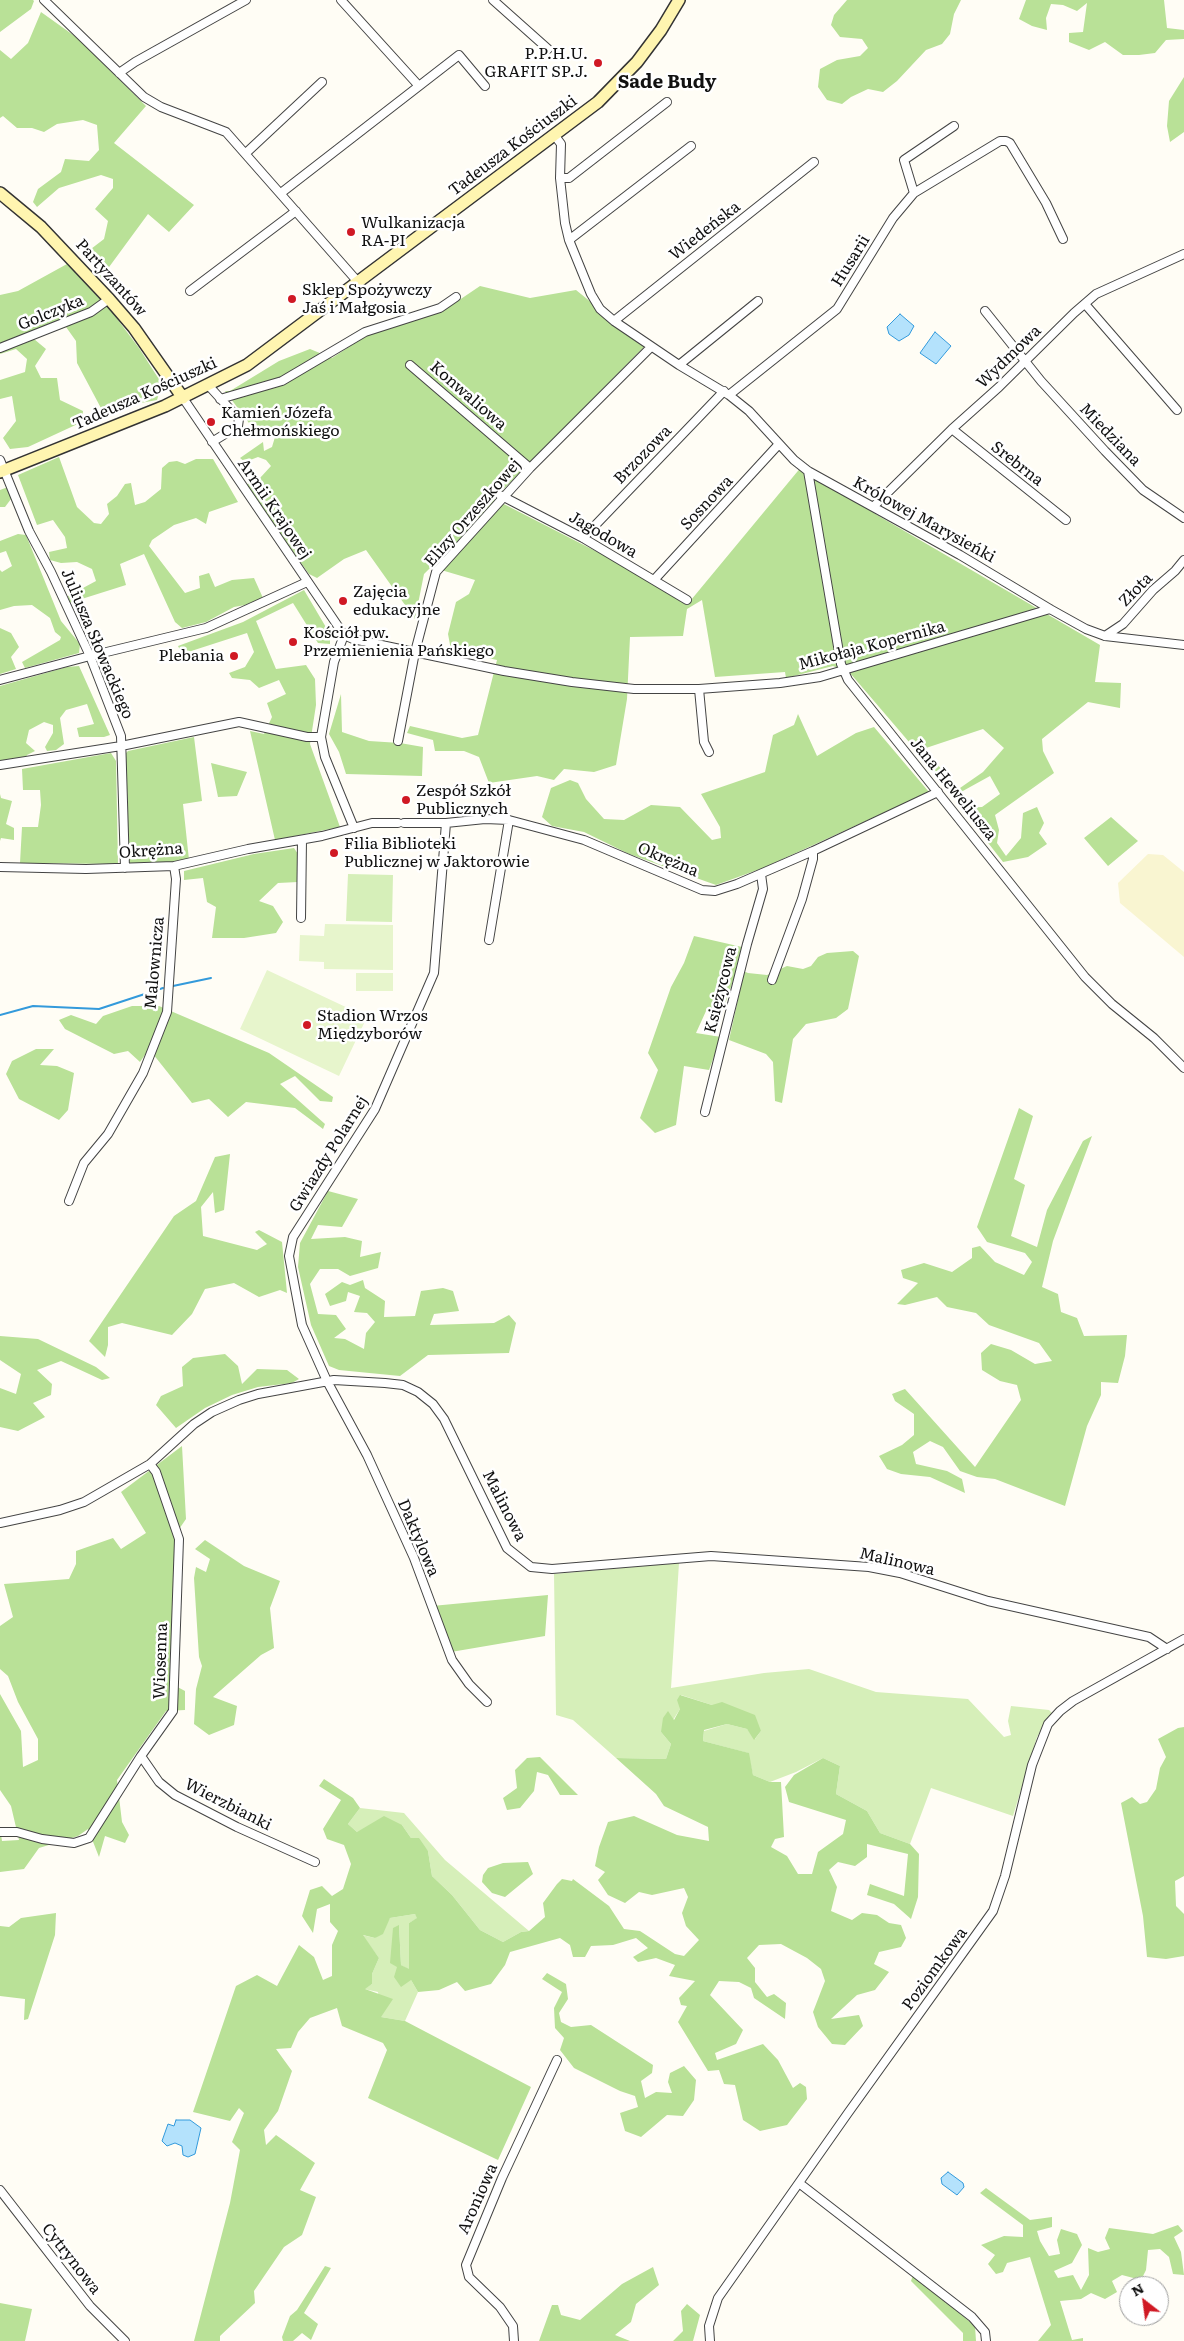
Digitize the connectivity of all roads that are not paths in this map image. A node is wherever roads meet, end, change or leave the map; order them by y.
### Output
1 (44, 0) edge
2 (246, 0) edge
3 (341, 0) edge
4 (493, 0) edge
5 (678, 0) edge
6 (548, 49) dead end
7 (119, 73) junction
8 (322, 82) dead end
9 (419, 86) junction
10 (485, 86) dead end
11 (667, 102) dead end
12 (954, 126) dead end
13 (555, 136) junction
14 (691, 146) dead end
15 (246, 154) junction
16 (814, 162) dead end
17 (560, 178) junction
18 (281, 193) junction
19 (914, 193) junction
20 (0, 194) edge
21 (296, 211) junction
22 (1063, 239) dead end
23 (569, 240) junction
24 (1184, 254) edge
25 (358, 282) junction
26 (190, 291) dead end
27 (456, 297) dead end
28 (110, 299) junction
29 (758, 301) dead end
30 (1085, 304) junction
31 (985, 311) dead end
32 (614, 321) junction
33 (651, 347) junction
34 (0, 348) edge
35 (1025, 362) junction
36 (410, 365) dead end
37 (679, 365) junction
38 (208, 386) junction
39 (726, 393) junction
40 (183, 398) junction
41 (220, 399) junction
42 (1176, 410) dead end
43 (952, 430) junction
44 (212, 442) junction
45 (779, 444) junction
46 (1, 468) edge
47 (530, 468) junction
48 (808, 471) junction
49 (502, 495) junction
50 (873, 507) junction
51 (1184, 518) edge
52 (1066, 520) dead end
53 (583, 538) junction
54 (1184, 560) edge
55 (654, 580) junction
56 (307, 582) junction
57 (687, 600) dead end
58 (1050, 609) junction
59 (344, 635) junction
60 (1105, 636) junction
61 (1184, 645) edge
62 (415, 652) junction
63 (90, 656) junction
64 (843, 671) junction
65 (0, 680) edge
66 (698, 689) junction
67 (321, 737) junction
68 (398, 742) dead end
69 (121, 746) junction
70 (709, 752) dead end
71 (0, 765) edge
72 (938, 792) junction
73 (510, 820) junction
74 (446, 824) junction
75 (354, 828) junction
76 (302, 840) junction
77 (813, 851) junction
78 (174, 866) junction
79 (0, 867) edge
80 (126, 868) junction
81 (760, 874) junction
82 (300, 918) dead end
83 (489, 940) dead end
84 (772, 980) dead end
85 (1184, 1068) edge
86 (705, 1112) dead end
87 (69, 1201) dead end
88 (327, 1381) junction
89 (150, 1464) junction
90 (0, 1524) edge
91 (1184, 1639) edge
92 (1167, 1649) junction
93 (487, 1702) dead end
94 (141, 1756) junction
95 (0, 1832) edge
96 (315, 1862) dead end
97 (557, 2060) dead end
98 (799, 2183) junction
99 (0, 2190) edge
100 (125, 2341) edge
101 (514, 2341) edge
102 (710, 2341) edge
103 (986, 2341) edge

1 - 7 street
2 - 7 street
3 - 9 street
4 - 6 street
5 - 13 main road, Tadeusza Kościuszki
7 - 15 street
8 - 15 street
9 - 10 street
9 - 18 street
11 - 17 street
12 - 19 street
13 - 17 street, Królowej Marysieńki
13 - 25 main road, Tadeusza Kościuszki
14 - 23 street
15 - 18 street
16 - 32 street, Wiedeńska
17 - 23 street, Królowej Marysieńki
18 - 21 street
19 - 22 street, Husarii
19 - 39 street, Husarii
20 - 28 main road, Partyzantów
21 - 25 street
21 - 26 street
23 - 32 street, Królowej Marysieńki
24 - 30 street, Wydmowa
25 - 38 main road, Tadeusza Kościuszki
27 - 41 street
28 - 34 street, Golczyka
28 - 40 main road, Partyzantów
29 - 37 street
30 - 35 street, Wydmowa
30 - 42 street
31 - 35 street, Miedziana
32 - 33 street, Królowej Marysieńki
33 - 37 street, Królowej Marysieńki
33 - 47 street, Elizy Orzeszkowej
35 - 43 street, Wydmowa
35 - 51 street, Miedziana
36 - 47 street, Konwaliowa
37 - 39 street, Królowej Marysieńki
38 - 40 main road, Tadeusza Kościuszki
38 - 41 street
39 - 45 street, Królowej Marysieńki
39 - 53 street, Brzozowa
40 - 44 street, Armii Krajowej
40 - 46 main road, Tadeusza Kościuszki
41 - 44 street
43 - 50 street, Wydmowa
43 - 52 street, Srebrna
44 - 56 street, Armii Krajowej
45 - 48 street, Królowej Marysieńki
45 - 55 street, Sosnowa
46 - 63 street, Juliusza Słowackiego
47 - 49 street, Elizy Orzeszkowej
48 - 50 street, Królowej Marysieńki
48 - 64 street, Jana Heweliusza
49 - 53 street, Jagodowa
49 - 62 street, Elizy Orzeszkowej
50 - 58 street, Królowej Marysieńki
53 - 55 street, Jagodowa
54 - 60 street, Złota
55 - 57 street, Jagodowa
56 - 59 street, Armii Krajowej
56 - 63 street
58 - 60 street, Królowej Marysieńki
58 - 64 street, Mikołaja Kopernika
59 - 62 street, Mikołaja Kopernika
59 - 67 street
60 - 61 street, Królowej Marysieńki
62 - 66 street, Mikołaja Kopernika
62 - 68 street, Elizy Orzeszkowej
63 - 65 street
63 - 69 street, Juliusza Słowackiego
64 - 66 street, Mikołaja Kopernika
64 - 72 street, Jana Heweliusza
66 - 70 street
67 - 69 street
67 - 75 street
69 - 71 street
69 - 80 street, Juliusza Słowackiego
72 - 77 street, Okrężna
72 - 85 street, Jana Heweliusza
73 - 74 street, Okrężna
73 - 81 street, Okrężna
73 - 83 street
74 - 75 street, Okrężna
74 - 88 street, Gwiazdy Polarnej
75 - 76 street, Okrężna
76 - 78 street, Okrężna
76 - 82 street
77 - 81 street, Okrężna
77 - 84 street
78 - 80 street, Okrężna
78 - 87 street, Malownicza
79 - 80 street, Okrężna
81 - 86 street, Księżycowa
88 - 89 street, Malinowa
88 - 92 street, Malinowa
88 - 93 street, Daktylowa
89 - 90 street, Malinowa
89 - 94 street, Wiosenna
91 - 92 street, Poziomkowa
92 - 98 street, Poziomkowa
94 - 95 street, Wiosenna
94 - 96 street, Wierzbianki
97 - 101 street, Aroniowa
98 - 102 street, Poziomkowa
98 - 103 street
99 - 100 street, Cytrynowa

